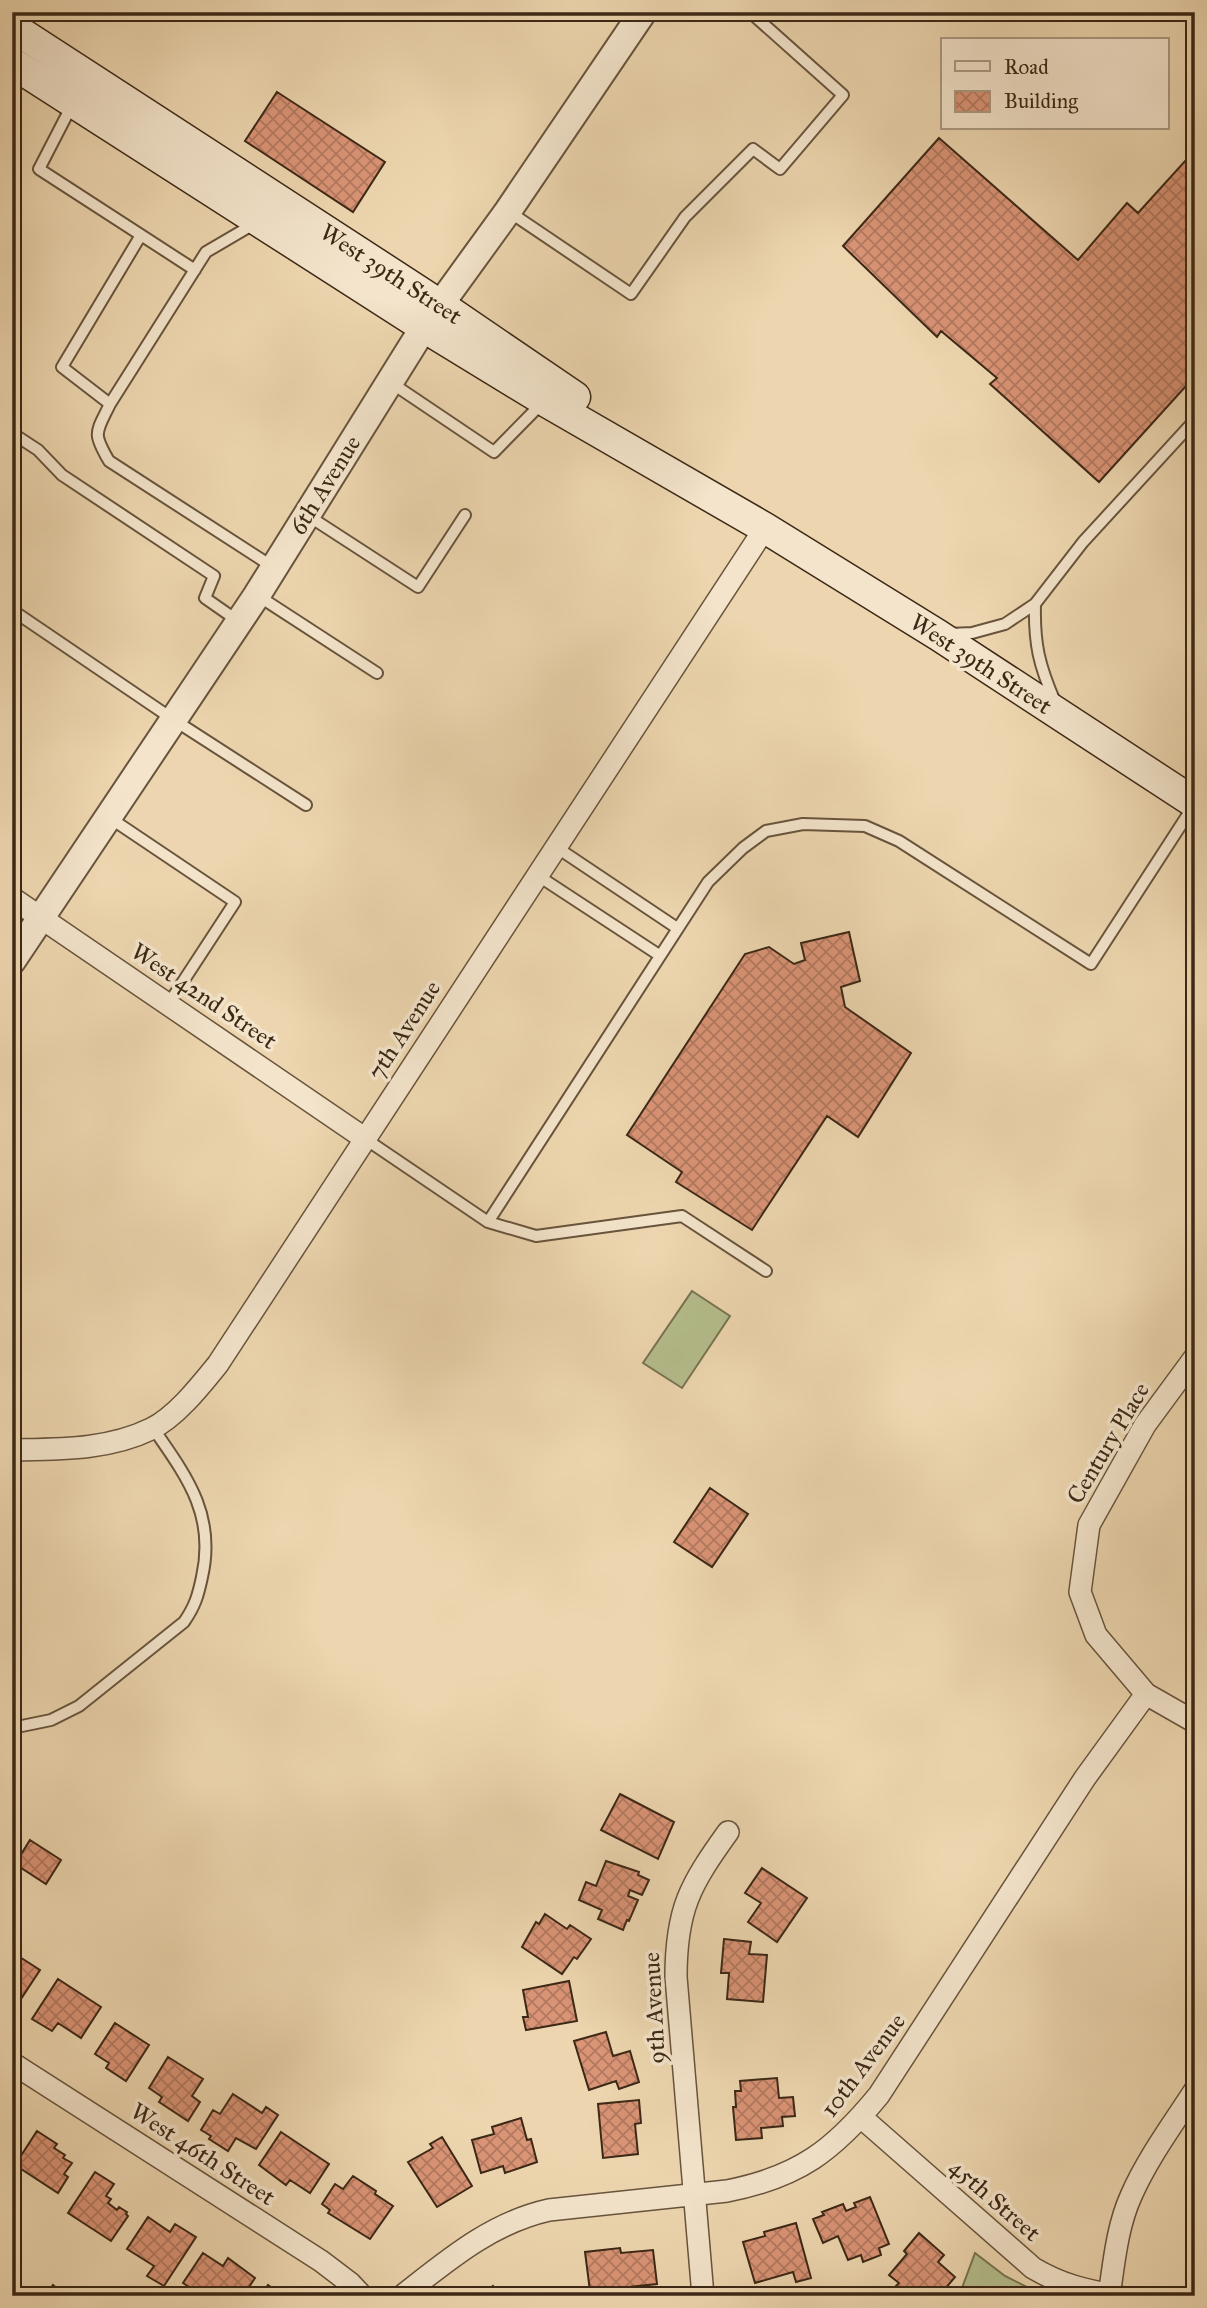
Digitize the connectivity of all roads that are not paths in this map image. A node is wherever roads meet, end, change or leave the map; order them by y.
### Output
1 (643, 12) edge
2 (750, 12) edge
3 (12, 27) edge
4 (12, 63) edge
5 (73, 102) junction
6 (508, 211) junction
7 (255, 219) junction
8 (141, 235) junction
9 (195, 270) junction
10 (432, 316) junction
11 (390, 382) junction
12 (545, 401) junction
13 (110, 404) junction
14 (1195, 420) edge
15 (12, 433) edge
16 (307, 514) junction
17 (464, 515) dead end
18 (765, 528) junction
19 (273, 567) junction
20 (257, 595) junction
21 (1035, 604) junction
22 (12, 610) edge
23 (238, 621) junction
24 (938, 635) junction
25 (377, 673) dead end
26 (1060, 715) junction
27 (174, 720) junction
28 (1195, 804) edge
29 (306, 805) dead end
30 (110, 818) junction
31 (556, 848) junction
32 (537, 875) junction
33 (12, 898) edge
34 (41, 917) junction
35 (677, 928) junction
36 (659, 955) junction
37 (12, 961) edge
38 (169, 1003) junction
39 (364, 1138) junction
40 (488, 1222) junction
41 (766, 1271) dead end
42 (1195, 1357) edge
43 (153, 1428) junction
44 (12, 1450) edge
45 (1146, 1694) junction
46 (1195, 1722) edge
47 (12, 1728) edge
48 (728, 1832) dead end
49 (12, 2063) edge
50 (1195, 2090) edge
51 (861, 2117) junction
52 (694, 2194) junction
53 (1111, 2295) edge
54 (362, 2296) edge
55 (402, 2296) edge
56 (703, 2296) edge

1 - 6 street, 6th Avenue
2 - 6 lane
3 - 10 main road, West 39th Street
4 - 5 main road, West 39th Street
5 - 7 main road, West 39th Street
5 - 8 lane
6 - 10 street, 6th Avenue
7 - 9 lane
7 - 10 main road, West 39th Street
8 - 9 lane
8 - 13 lane
9 - 13 lane
10 - 11 street, 6th Avenue
10 - 12 main road, West 39th Street
10 - 18 main road, West 39th Street
11 - 12 lane
11 - 16 street, 6th Avenue
12 - 18 main road, West 39th Street
13 - 19 lane
14 - 21 lane
15 - 23 lane
16 - 17 lane
16 - 19 street, 6th Avenue
18 - 24 main road, West 39th Street
18 - 31 street, 7th Avenue
19 - 20 street, 6th Avenue
20 - 23 street, 6th Avenue
20 - 25 lane
21 - 24 lane
21 - 26 lane
22 - 27 lane
23 - 27 street, 6th Avenue
24 - 26 main road, West 39th Street
26 - 28 main road, West 39th Street
27 - 29 lane
27 - 30 street, 6th Avenue
28 - 35 lane
30 - 34 street, 6th Avenue
30 - 38 lane
31 - 32 street, 7th Avenue
31 - 35 lane
32 - 36 lane
32 - 39 street, 7th Avenue
33 - 34 street, West 42nd Street
34 - 37 street, 6th Avenue
34 - 38 street, West 42nd Street
35 - 36 lane
36 - 40 lane
38 - 39 street, West 42nd Street
39 - 40 lane
39 - 43 street, 7th Avenue
40 - 41 lane
42 - 45 street, Century Place
43 - 44 street, 7th Avenue
43 - 47 lane
45 - 46 street, Century Place
45 - 51 street, 10th Avenue
48 - 52 street, 9th Avenue
49 - 54 street, West 46th Street
50 - 53 street
51 - 52 street, 10th Avenue
51 - 53 street, 45th Street
52 - 55 street, 10th Avenue
52 - 56 street, 9th Avenue

